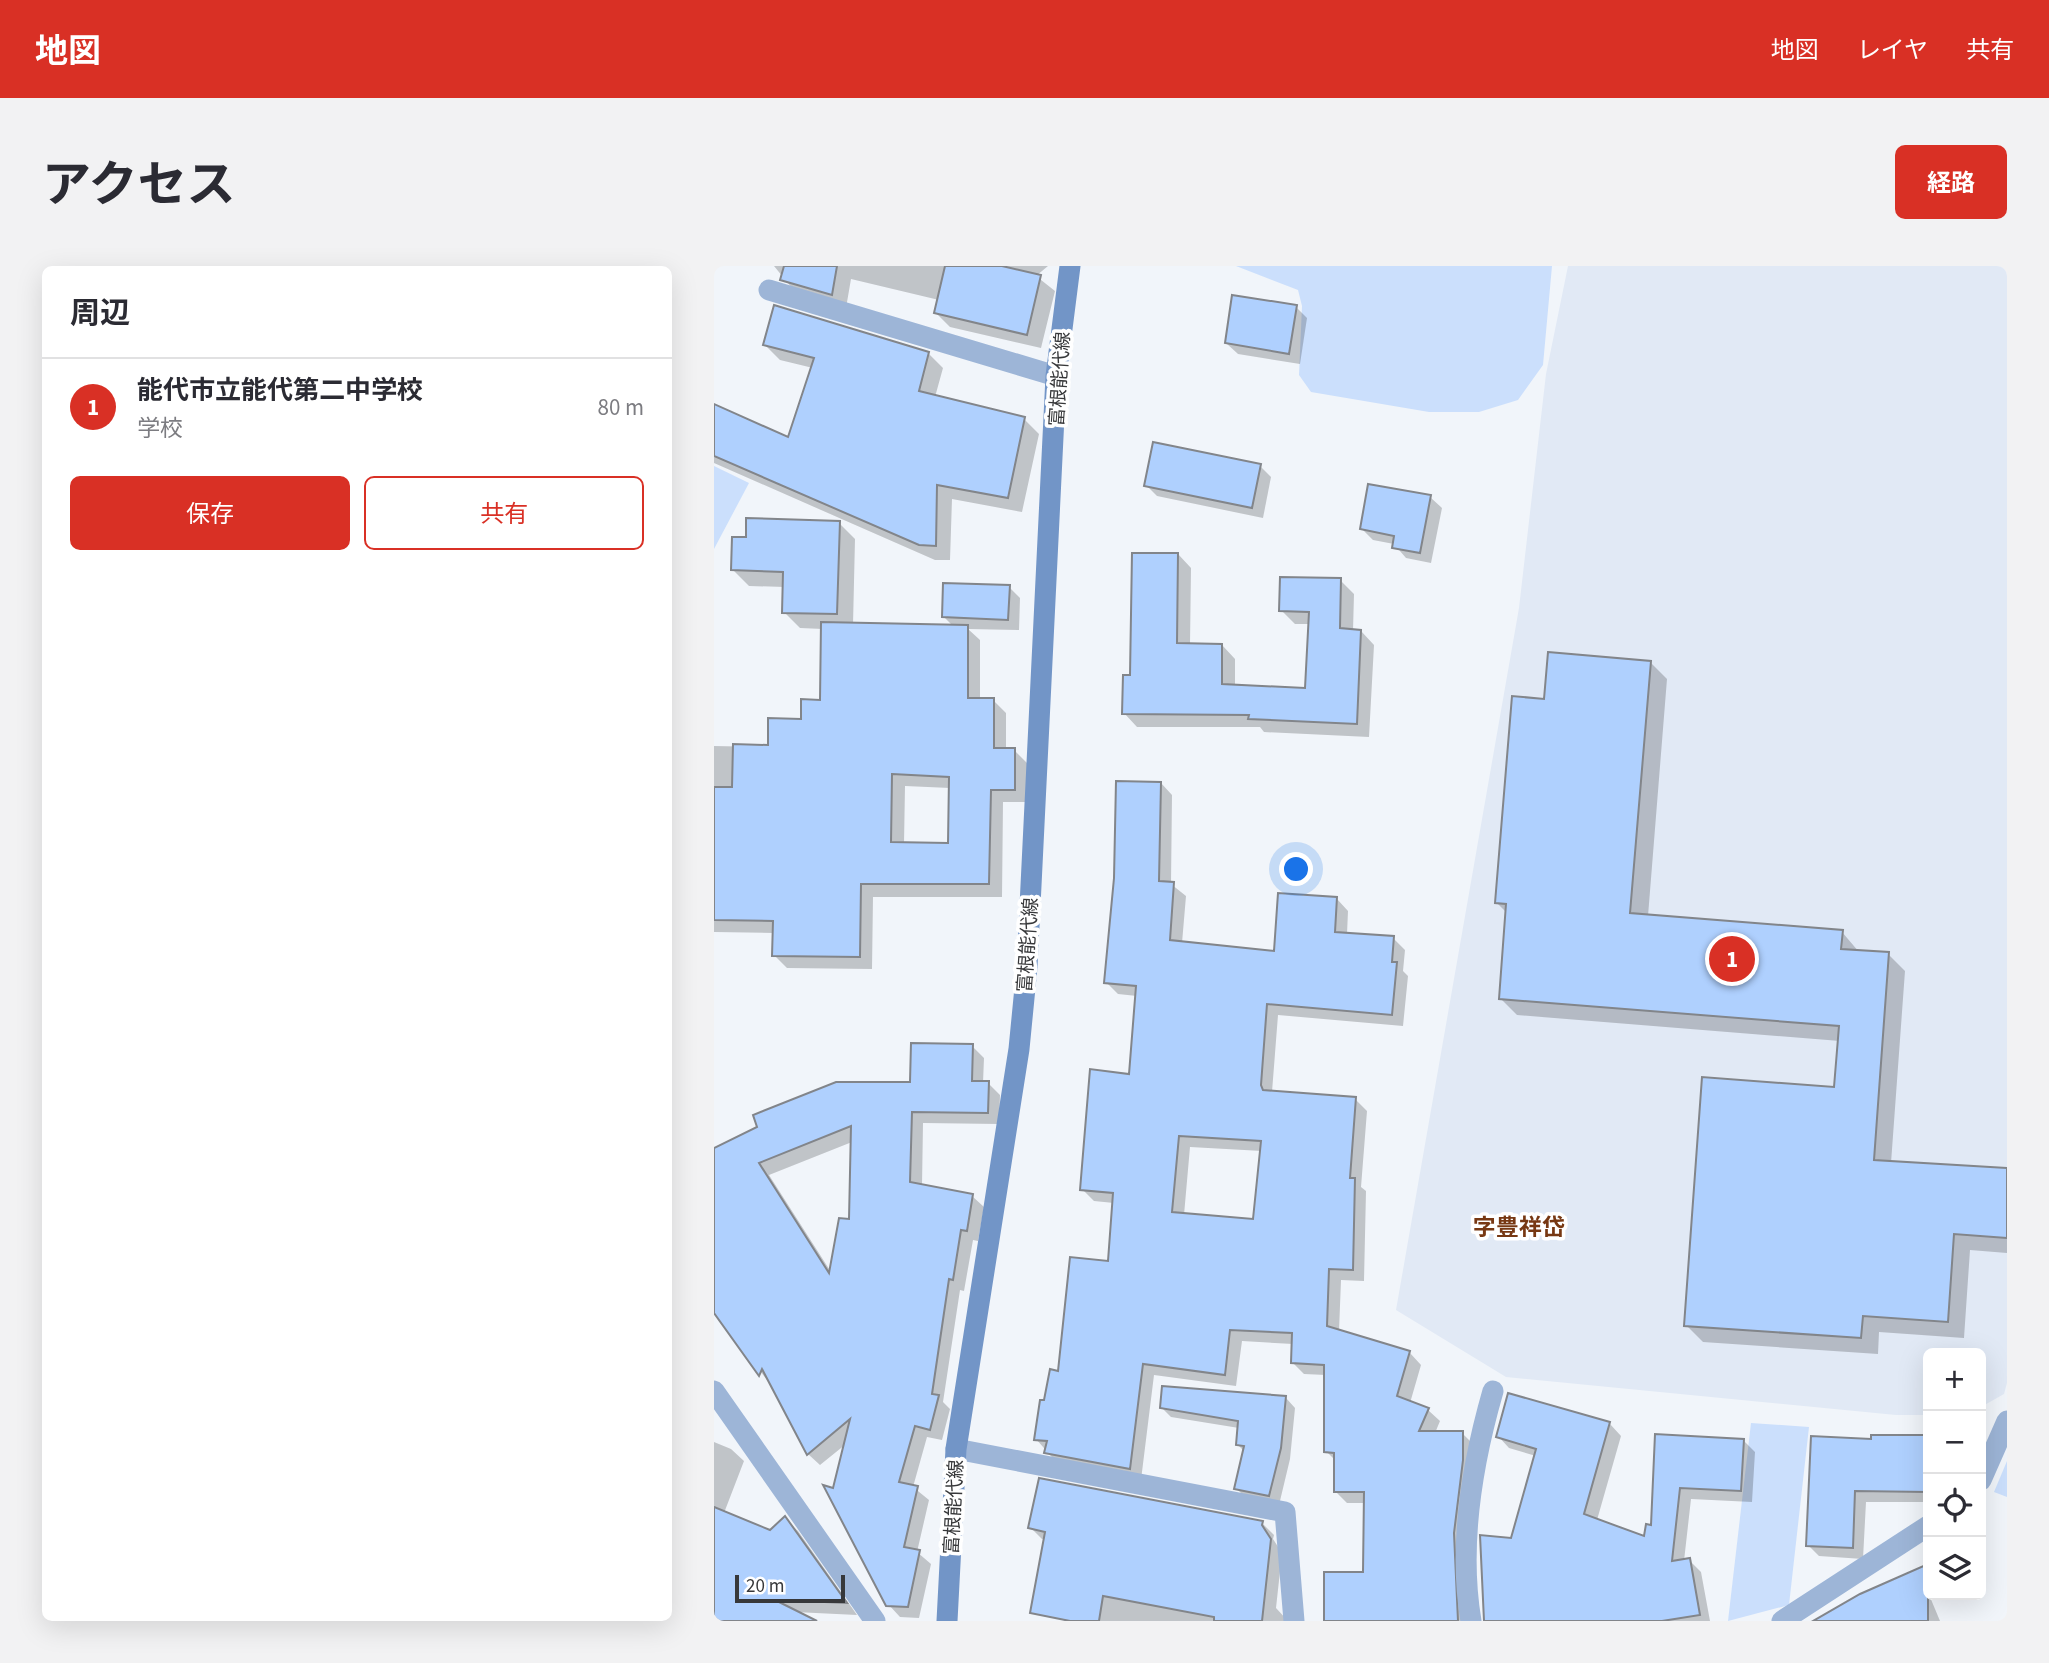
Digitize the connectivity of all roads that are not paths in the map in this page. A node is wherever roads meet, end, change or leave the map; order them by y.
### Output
1 (1070, 266) edge
2 (769, 290) dead end
3 (1056, 376) junction
4 (714, 1391) edge
5 (1493, 1391) dead end
6 (2007, 1421) edge
7 (956, 1449) junction
8 (1984, 1474) edge
9 (1923, 1529) edge
10 (875, 1621) edge
11 (947, 1621) edge
12 (1294, 1621) edge
13 (1471, 1621) edge
14 (1782, 1621) edge

1 - 3 main road, 富根能代線
2 - 3 street
3 - 7 main road, 富根能代線
4 - 10 street
5 - 13 street
6 - 8 street
7 - 11 main road, 富根能代線
7 - 12 street
9 - 14 street

